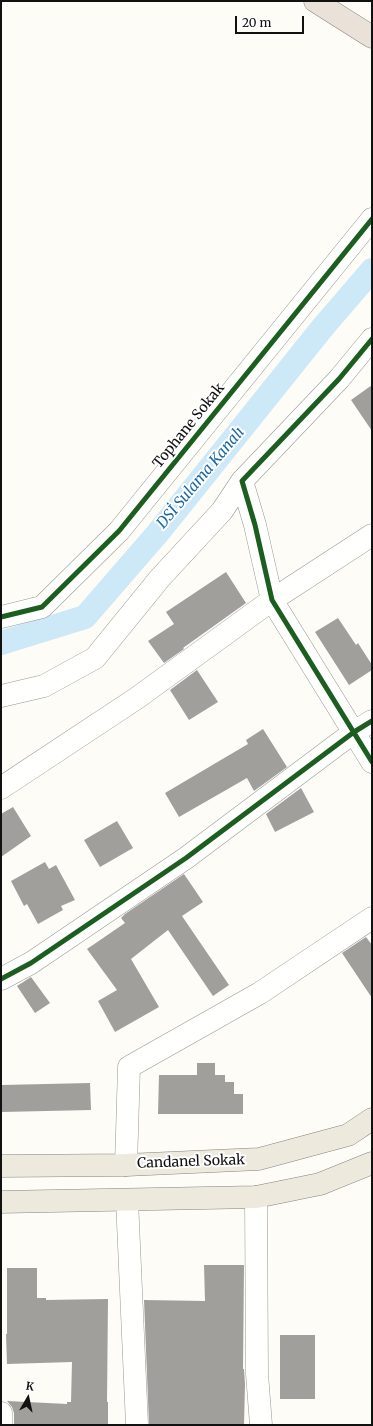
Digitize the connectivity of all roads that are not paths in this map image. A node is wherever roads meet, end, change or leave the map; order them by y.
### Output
1 (315, 1) edge
2 (372, 37) edge
3 (372, 219) edge
4 (372, 339) edge
5 (242, 481) junction
6 (372, 535) edge
7 (272, 600) junction
8 (1, 617) edge
9 (1, 696) edge
10 (372, 721) edge
11 (354, 732) junction
12 (372, 762) edge
13 (1, 788) edge
14 (372, 918) edge
15 (1, 979) edge
16 (372, 1119) edge
17 (126, 1165) junction
18 (1, 1166) edge
19 (371, 1167) edge
20 (256, 1197) junction
21 (127, 1200) junction
22 (1, 1202) edge
23 (1, 1413) edge
24 (1, 1425) edge
25 (137, 1425) edge
26 (261, 1425) edge

1 - 2 highway
3 - 8 street, Tophane Sokak
4 - 5 street
5 - 7 street
5 - 9 street
6 - 7 street
7 - 11 street
7 - 13 street
10 - 11 street
11 - 12 street
11 - 15 street
14 - 17 street
16 - 17 main road, Candanel Sokak
17 - 18 main road, Candanel Sokak
19 - 20 main road
20 - 21 main road
20 - 26 street
21 - 22 main road
21 - 25 street
23 - 24 street

